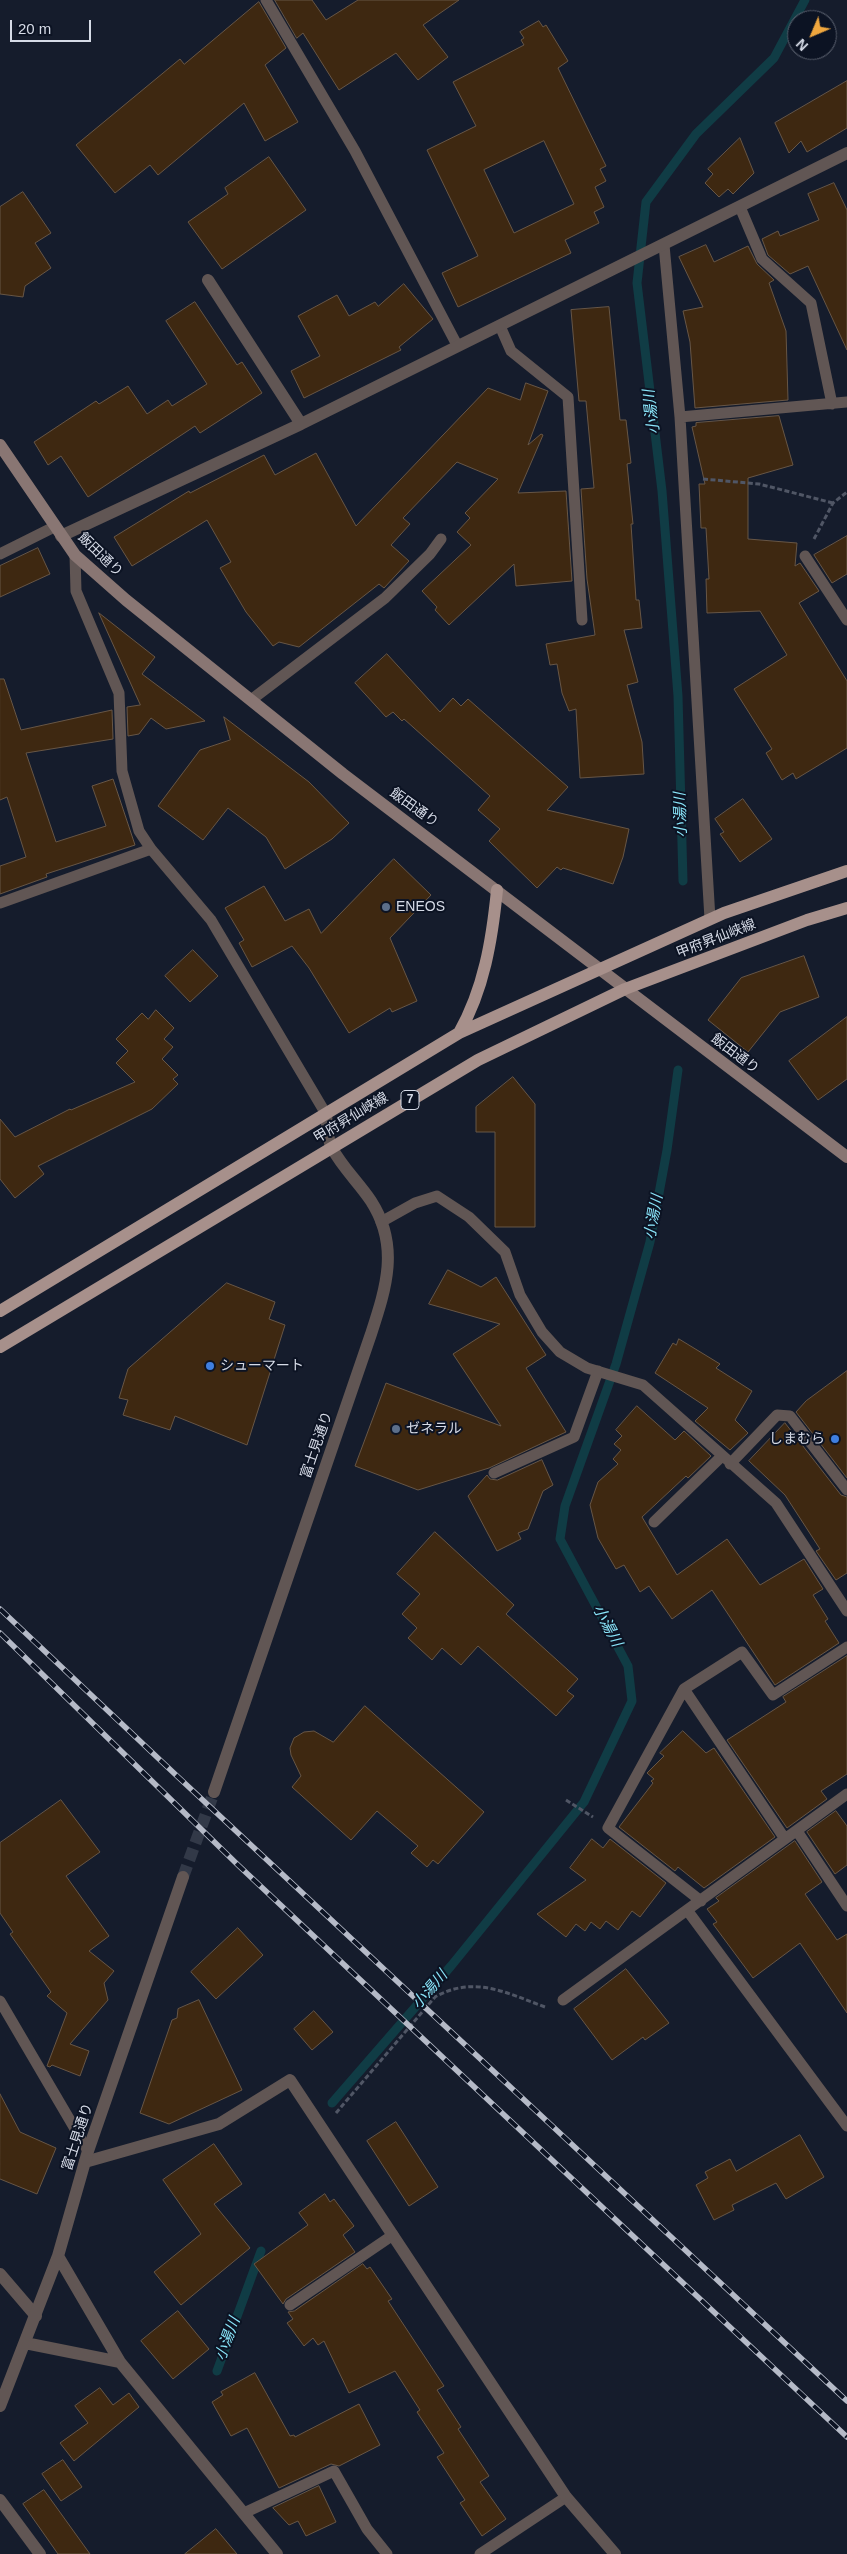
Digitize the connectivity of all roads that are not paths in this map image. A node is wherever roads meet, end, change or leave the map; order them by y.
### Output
1 (266, 0) edge
2 (847, 153) edge
3 (740, 207) junction
4 (661, 246) junction
5 (208, 280) dead end
6 (500, 326) junction
7 (457, 346) junction
8 (847, 402) edge
9 (832, 404) junction
10 (680, 417) junction
11 (301, 424) junction
12 (0, 445) edge
13 (58, 532) junction
14 (441, 539) dead end
15 (0, 554) edge
16 (75, 555) junction
17 (805, 556) road end
18 (582, 620) dead end
19 (847, 620) edge
20 (251, 700) junction
21 (151, 849) junction
22 (847, 871) edge
23 (497, 890) junction
24 (0, 904) edge
25 (847, 908) edge
26 (710, 919) junction
27 (599, 968) junction
28 (625, 989) junction
29 (459, 1034) junction
30 (326, 1114) junction
31 (331, 1147) junction
32 (847, 1157) edge
33 (381, 1222) junction
34 (0, 1311) edge
35 (0, 1347) edge
36 (599, 1372) junction
37 (726, 1460) junction
38 (494, 1473) dead end
39 (847, 1490) edge
40 (654, 1522) dead end
41 (847, 1611) edge
42 (847, 1647) edge
43 (684, 1689) junction
44 (214, 1792) tunnel mouth
45 (847, 1794) edge
46 (797, 1831) junction
47 (785, 1840) junction
48 (183, 1877) tunnel mouth
49 (701, 1901) junction
50 (847, 1906) edge
51 (687, 1910) junction
52 (563, 2000) road end
53 (0, 2001) edge
54 (847, 2126) edge
55 (86, 2156) junction
56 (393, 2235) junction
57 (58, 2256) junction
58 (0, 2274) edge
59 (290, 2305) dead end
60 (36, 2316) junction
61 (25, 2343) junction
62 (120, 2362) junction
63 (0, 2406) edge
64 (566, 2497) junction
65 (0, 2500) edge
66 (244, 2513) junction
67 (40, 2554) edge
68 (277, 2554) edge
69 (387, 2554) edge
70 (480, 2554) edge
71 (615, 2554) edge

1 - 7 lane
2 - 3 street
3 - 4 street
3 - 9 lane
4 - 6 street
4 - 10 lane
5 - 11 street
6 - 7 street
6 - 18 lane
7 - 11 street
8 - 9 lane
9 - 10 lane
10 - 26 lane
11 - 13 street
12 - 13 main road, 飯田通り
13 - 15 lane
13 - 16 main road, 飯田通り
14 - 20 lane
16 - 20 main road, 飯田通り
16 - 21 lane
17 - 19 lane
20 - 23 main road, 飯田通り
21 - 24 lane
21 - 30 lane
22 - 26 main road, 甲府昇仙峡線 / 7
23 - 27 main road, 飯田通り
23 - 29 main road
25 - 28 main road, 甲府昇仙峡線 / 7
26 - 27 main road, 甲府昇仙峡線 / 7
27 - 28 main road, 飯田通り
27 - 29 main road, 甲府昇仙峡線 / 7
28 - 31 main road, 甲府昇仙峡線 / 7
28 - 32 main road, 飯田通り
29 - 30 main road, 甲府昇仙峡線 / 7
30 - 31 street, 富士見通り
30 - 34 main road, 甲府昇仙峡線 / 7
31 - 33 street, 富士見通り
31 - 35 main road, 甲府昇仙峡線 / 7
33 - 36 lane
33 - 44 street, 富士見通り
36 - 37 lane
36 - 38 lane
37 - 39 lane
37 - 40 lane
37 - 41 lane
42 - 43 lane
43 - 47 lane
43 - 49 lane
45 - 46 lane
46 - 47 lane
46 - 50 lane
47 - 49 lane
48 - 55 street, 富士見通り
49 - 51 lane
51 - 52 lane
51 - 54 lane
53 - 55 lane
55 - 56 street
55 - 57 street, 富士見通り
56 - 59 lane
56 - 64 street
57 - 60 street, 富士見通り
57 - 62 street
58 - 60 street
60 - 61 street, 富士見通り
61 - 62 street
61 - 63 street, 富士見通り
62 - 66 street
64 - 70 lane
64 - 71 street
65 - 67 street
66 - 68 street
66 - 69 lane

